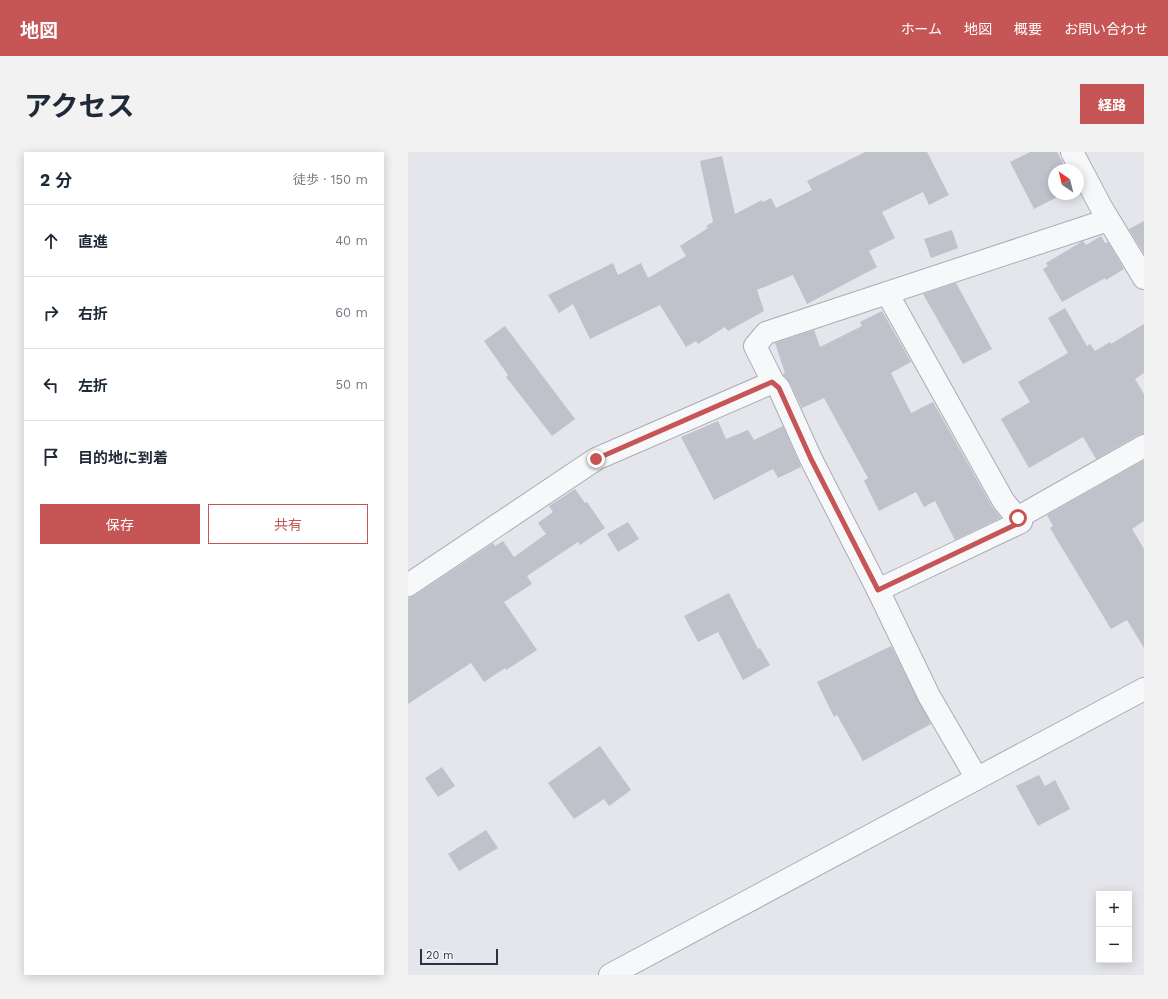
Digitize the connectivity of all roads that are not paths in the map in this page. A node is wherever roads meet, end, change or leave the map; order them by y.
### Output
1 (1072, 152) edge
2 (1108, 220) junction
3 (1144, 278) edge
4 (887, 293) junction
5 (772, 382) junction
6 (1144, 446) edge
7 (1018, 518) junction
8 (408, 585) edge
9 (878, 590) junction
10 (1144, 689) edge
11 (976, 777) junction
12 (610, 975) edge

1 - 2 street
2 - 3 street
2 - 4 street
4 - 5 street
4 - 7 street
5 - 8 street
5 - 9 street
6 - 7 street
7 - 9 street
9 - 11 street
10 - 11 street
11 - 12 street

